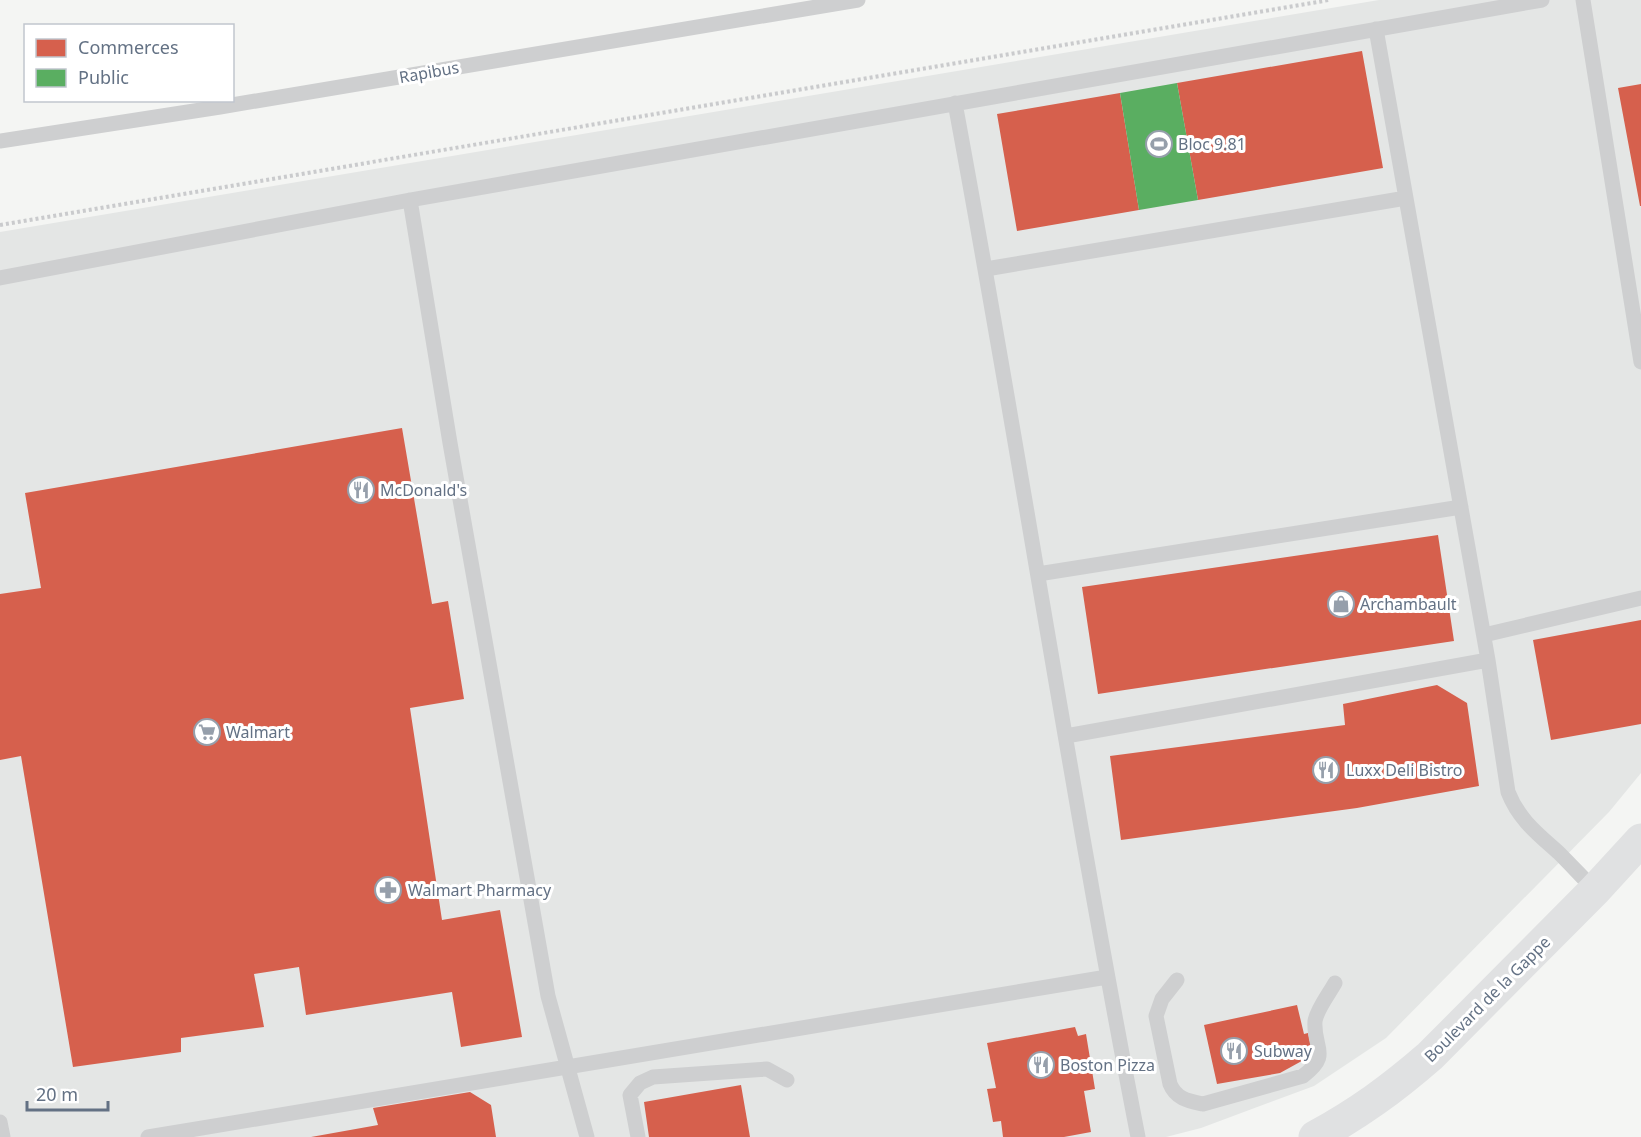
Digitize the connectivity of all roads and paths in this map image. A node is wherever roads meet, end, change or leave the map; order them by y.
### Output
1 (858, 0) edge
2 (1329, 0) edge
3 (1542, 0) edge
4 (1583, 0) edge
5 (1376, 29) junction
6 (955, 103) junction
7 (0, 141) edge
8 (1406, 198) junction
9 (410, 200) junction
10 (0, 225) edge
11 (986, 269) junction
12 (0, 278) edge
13 (1641, 363) edge
14 (1461, 507) junction
15 (1038, 574) junction
16 (1641, 598) edge
17 (1484, 635) junction
18 (1488, 660) junction
19 (1066, 736) junction
20 (1641, 840) edge
21 (1595, 890) junction
22 (1107, 977) junction
23 (1177, 980) dead end
24 (1335, 983) dead end
25 (567, 1066) junction
26 (787, 1080) dead end
27 (0, 1122) edge
28 (3, 1137) edge
29 (148, 1137) edge
30 (587, 1137) edge
31 (638, 1137) edge
32 (1138, 1137) edge
33 (1315, 1137) edge

1 - 7 lane, Rapibus
2 - 10 path
3 - 5 lane
4 - 13 lane
5 - 6 lane
5 - 8 lane
6 - 9 lane
6 - 11 lane
8 - 11 lane
8 - 14 lane
9 - 12 lane
9 - 25 lane
11 - 15 lane
14 - 15 lane
14 - 17 lane
15 - 19 lane
16 - 17 lane
17 - 18 lane
18 - 19 lane
18 - 21 lane
19 - 22 lane
20 - 21 street, Boulevard de la Gappe
21 - 33 street, Boulevard de la Gappe
22 - 25 lane
22 - 32 lane
23 - 24 lane
25 - 29 lane
25 - 30 lane
26 - 31 lane
27 - 28 lane

